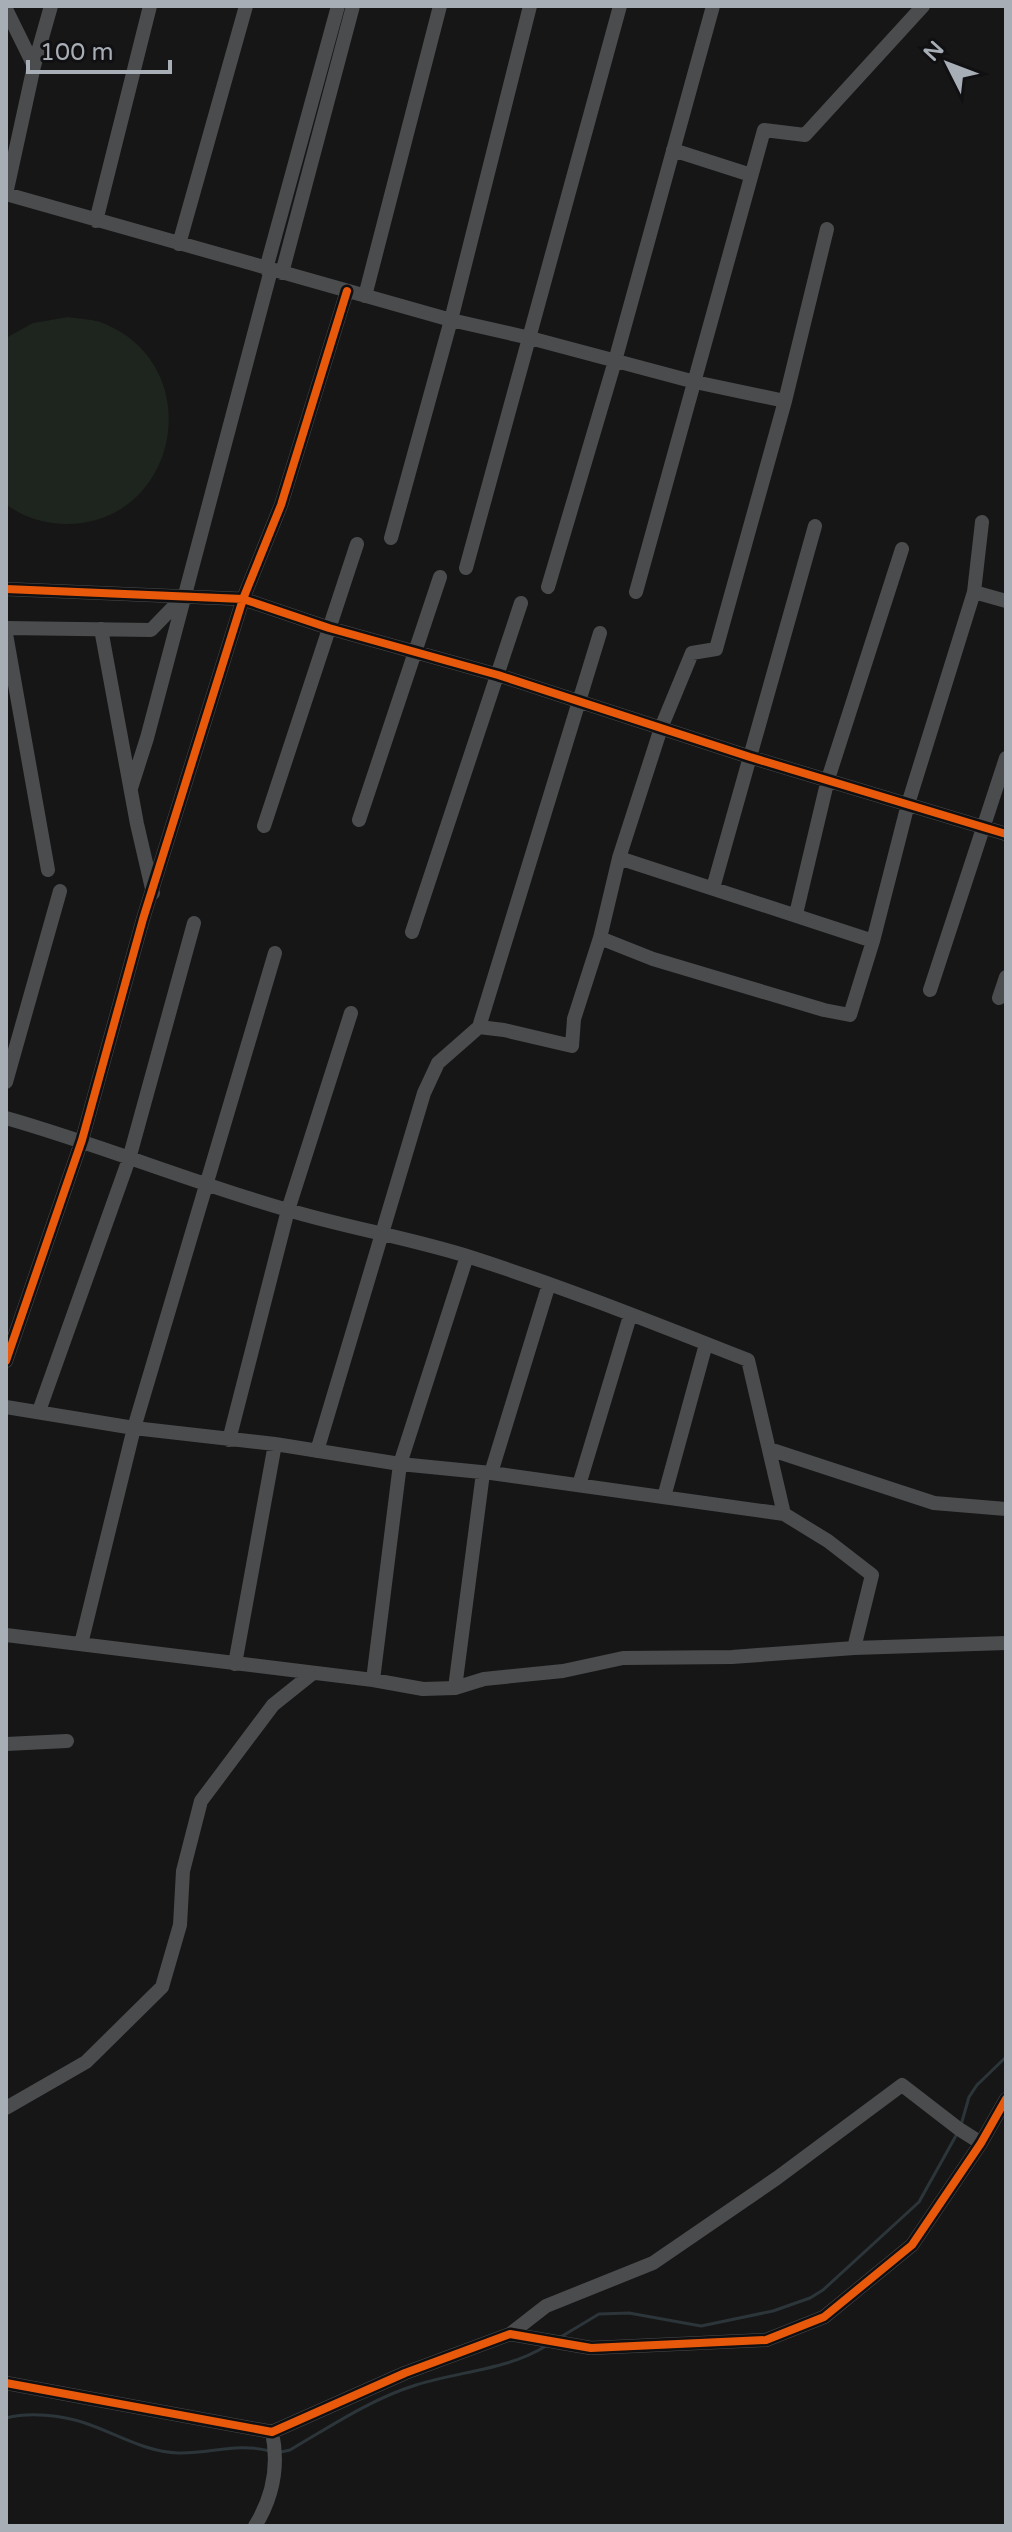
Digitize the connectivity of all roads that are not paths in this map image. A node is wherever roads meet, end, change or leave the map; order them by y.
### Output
1 (51, 6) edge
2 (150, 6) edge
3 (246, 6) edge
4 (338, 6) edge
5 (353, 6) edge
6 (440, 6) edge
7 (530, 6) edge
8 (620, 6) edge
9 (713, 6) edge
10 (923, 6) edge
11 (6, 9) edge
12 (34, 66) junction
13 (673, 150) junction
14 (751, 175) junction
15 (6, 194) edge
16 (96, 221) junction
17 (827, 229) dead end
18 (179, 244) junction
19 (273, 271) junction
20 (347, 291) junction
21 (365, 296) junction
22 (451, 320) junction
23 (530, 338) junction
24 (615, 361) junction
25 (695, 382) junction
26 (785, 401) junction
27 (982, 522) dead end
28 (815, 526) dead end
29 (391, 538) dead end
30 (357, 544) dead end
31 (902, 549) dead end
32 (466, 568) dead end
33 (440, 577) dead end
34 (548, 587) dead end
35 (6, 589) edge
36 (636, 592) dead end
37 (974, 592) junction
38 (183, 597) junction
39 (243, 599) junction
40 (1006, 601) edge
41 (521, 603) dead end
42 (329, 628) junction
43 (101, 629) junction
44 (6, 631) edge
45 (600, 633) dead end
46 (415, 651) junction
47 (498, 675) junction
48 (581, 701) junction
49 (661, 728) junction
50 (750, 757) junction
51 (1006, 758) edge
52 (828, 779) junction
53 (131, 788) junction
54 (908, 804) junction
55 (359, 820) dead end
56 (264, 826) dead end
57 (985, 828) junction
58 (1006, 834) edge
59 (619, 858) junction
60 (48, 870) dead end
61 (713, 888) junction
62 (60, 891) dead end
63 (154, 893) junction
64 (796, 914) junction
65 (194, 923) dead end
66 (412, 932) dead end
67 (600, 938) junction
68 (873, 941) junction
69 (275, 953) dead end
70 (1006, 977) edge
71 (930, 990) dead end
72 (999, 998) dead end
73 (351, 1013) dead end
74 (479, 1027) junction
75 (6, 1082) edge
76 (6, 1118) edge
77 (82, 1140) junction
78 (129, 1159) junction
79 (205, 1183) junction
80 (288, 1210) junction
81 (382, 1233) junction
82 (467, 1256) junction
83 (549, 1284) junction
84 (630, 1316) junction
85 (706, 1344) junction
86 (6, 1361) edge
87 (6, 1407) edge
88 (39, 1411) junction
89 (134, 1428) junction
90 (229, 1440) junction
91 (275, 1444) junction
92 (769, 1449) junction
93 (317, 1451) junction
94 (400, 1464) junction
95 (487, 1473) junction
96 (579, 1485) junction
97 (664, 1497) junction
98 (1006, 1509) edge
99 (784, 1514) junction
100 (6, 1635) edge
101 (1006, 1643) edge
102 (81, 1644) junction
103 (854, 1648) junction
104 (235, 1664) junction
105 (313, 1673) junction
106 (373, 1680) junction
107 (455, 1688) junction
108 (67, 1741) dead end
109 (6, 1744) edge
110 (1006, 2099) edge
111 (6, 2108) edge
112 (981, 2143) junction
113 (510, 2334) junction
114 (6, 2383) edge
115 (272, 2432) junction
116 (255, 2526) edge

1 - 12 street
2 - 16 street
3 - 18 street
4 - 19 street
5 - 19 street
6 - 21 street
7 - 22 street
8 - 23 street
9 - 13 street
10 - 14 street
11 - 12 street
12 - 15 street
13 - 14 street
13 - 24 street
14 - 25 street
15 - 16 street
16 - 18 street
17 - 26 street
18 - 19 street
19 - 20 street
19 - 38 street
20 - 21 street
20 - 39 street
21 - 22 street
22 - 23 street
22 - 29 street
23 - 24 street
23 - 32 street
24 - 25 street
24 - 34 street
25 - 26 street
25 - 36 street
26 - 49 street
27 - 37 street
28 - 50 street
30 - 42 street
31 - 52 street
33 - 46 street
35 - 38 street
37 - 40 street
37 - 54 street
38 - 39 street
38 - 43 street
38 - 53 street
39 - 42 street
39 - 63 street
41 - 47 street
42 - 46 street
42 - 56 street
43 - 44 street
43 - 53 street
44 - 60 street
45 - 48 street
46 - 47 street
46 - 55 street
47 - 48 street
47 - 66 street
48 - 49 street
48 - 74 street
49 - 50 street
49 - 59 street
50 - 52 street
50 - 61 street
51 - 57 street
52 - 54 street
52 - 64 street
53 - 63 street
54 - 57 street
54 - 68 street
57 - 58 street
57 - 71 street
59 - 61 street
59 - 67 street
61 - 64 street
62 - 75 street
63 - 77 street
64 - 68 street
65 - 78 street
67 - 68 street
67 - 74 street
69 - 79 street
70 - 72 street
73 - 80 street
74 - 81 street
76 - 77 street
77 - 78 street
77 - 86 street
78 - 79 street
78 - 88 street
79 - 80 street
79 - 89 street
80 - 81 street
80 - 90 street
81 - 82 street
81 - 93 street
82 - 83 street
82 - 94 street
83 - 84 street
83 - 95 street
84 - 85 street
84 - 96 street
85 - 92 street
85 - 97 street
87 - 88 street
88 - 89 street
89 - 90 street
89 - 102 street
90 - 91 street
91 - 93 street
91 - 104 street
92 - 98 street
92 - 99 street
93 - 94 street
94 - 95 street
94 - 106 street
95 - 96 street
95 - 107 street
96 - 97 street
97 - 99 street
99 - 103 street
100 - 102 street
101 - 103 street
102 - 104 street
103 - 107 street
104 - 105 street
105 - 106 street
105 - 111 street
106 - 107 street
108 - 109 street
110 - 112 street
112 - 113 street
112 - 113 street
113 - 115 street
114 - 115 street
115 - 116 street

